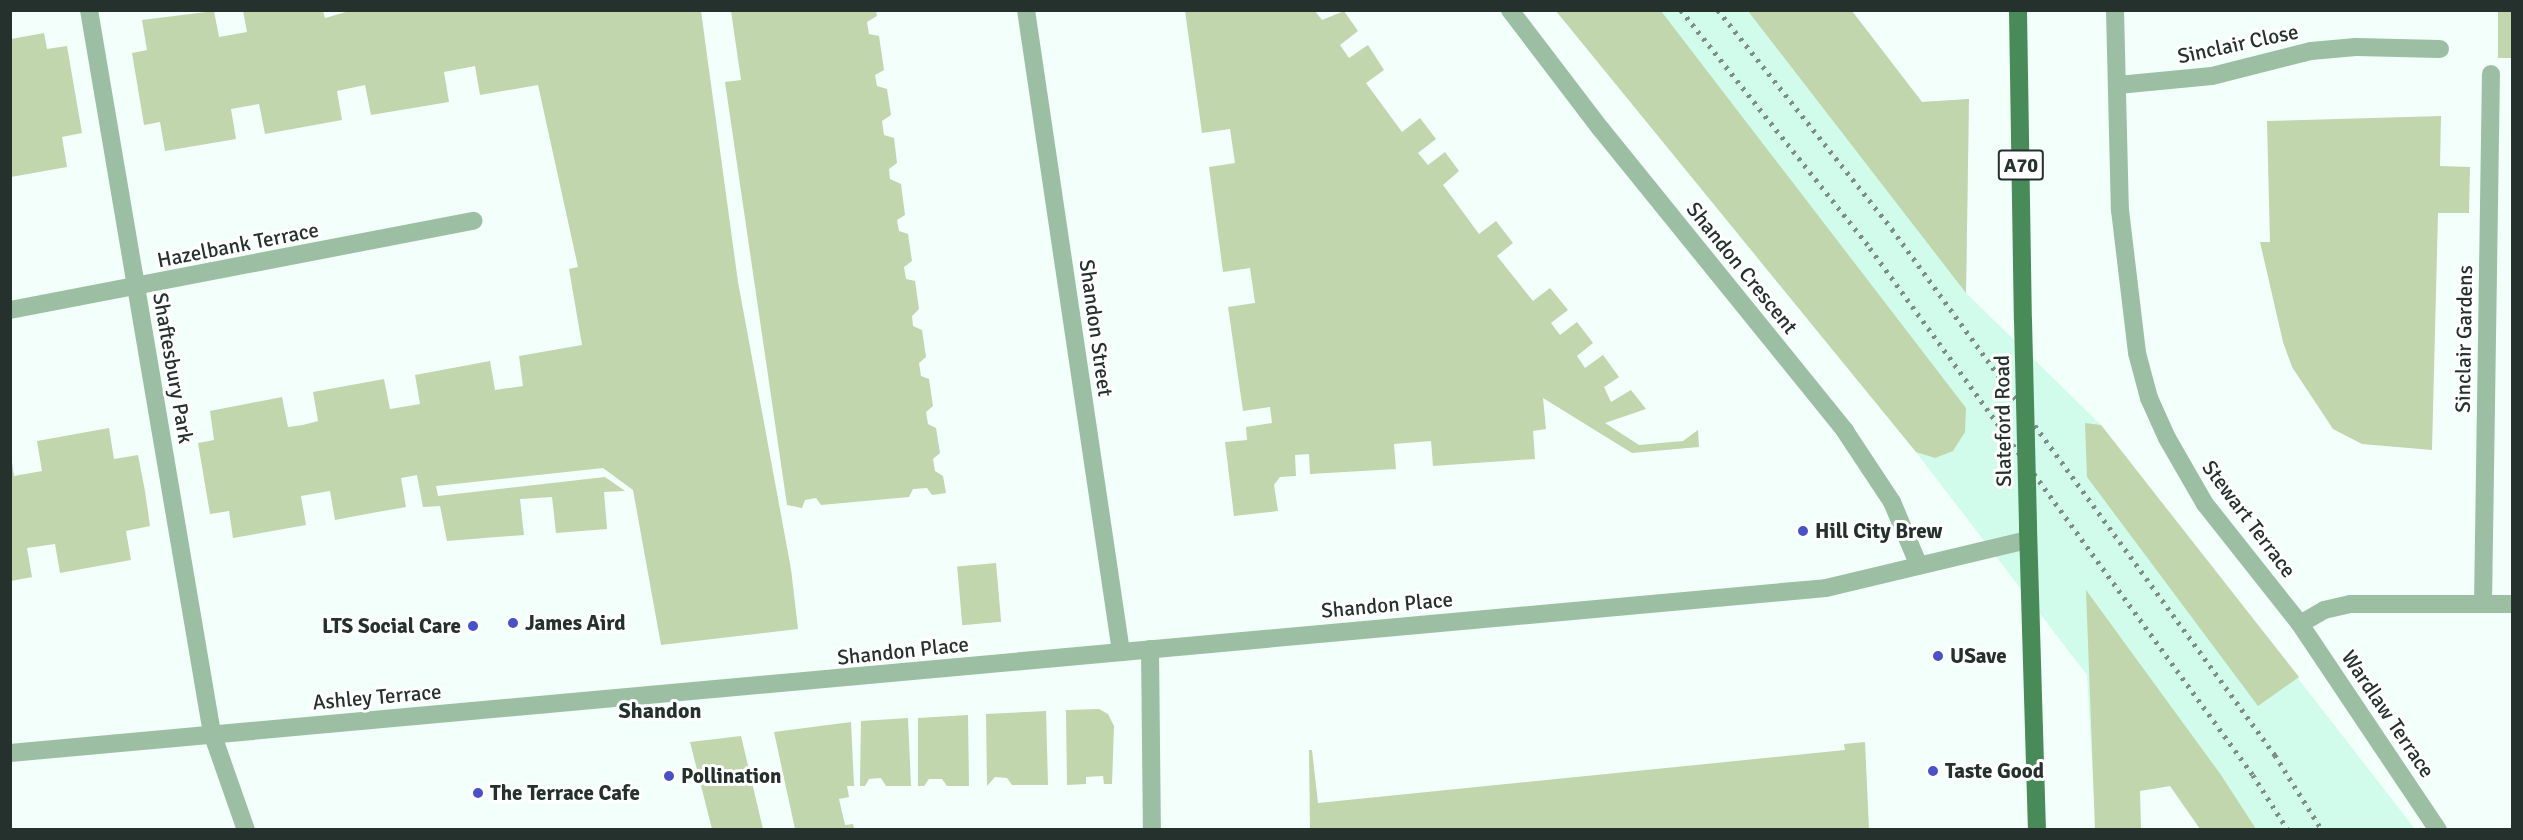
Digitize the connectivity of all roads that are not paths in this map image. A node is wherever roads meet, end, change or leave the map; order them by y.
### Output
1 (89, 10) edge
2 (1026, 10) edge
3 (1510, 10) edge
4 (2018, 10) edge
5 (2115, 10) edge
6 (2440, 49) dead end
7 (2491, 74) dead end
8 (2118, 85) junction
9 (474, 221) dead end
10 (136, 288) junction
11 (10, 310) edge
12 (2028, 534) junction
13 (1919, 566) junction
14 (2483, 604) junction
15 (2512, 604) edge
16 (2301, 624) junction
17 (1150, 649) junction
18 (1121, 652) junction
19 (747, 689) joint
20 (212, 733) junction
21 (10, 753) edge
22 (246, 830) edge
23 (1152, 830) edge
24 (2037, 830) edge
25 (2438, 830) edge

1 - 10 street, Shaftesbury Park
2 - 18 street, Shandon Street
3 - 13 street, Shandon Crescent
4 - 12 main road, Slateford Road / A70, bridge
5 - 8 street, Stewart Terrace
6 - 8 street, Sinclair Close
7 - 14 street, Sinclair Gardens
8 - 16 street, Stewart Terrace
9 - 10 street, Hazelbank Terrace
10 - 11 street, Hazelbank Terrace
10 - 20 street, Shaftesbury Park
12 - 13 street, Shandon Place
12 - 24 main road, Slateford Road / A70
13 - 17 street, Shandon Place
14 - 15 street
14 - 16 street
16 - 25 street, Wardlaw Terrace
17 - 18 street, Shandon Place
17 - 23 street
18 - 19 street, Shandon Place
19 - 20 street, Ashley Terrace
20 - 21 street, Ashley Terrace
20 - 22 street, Shaftesbury Park

